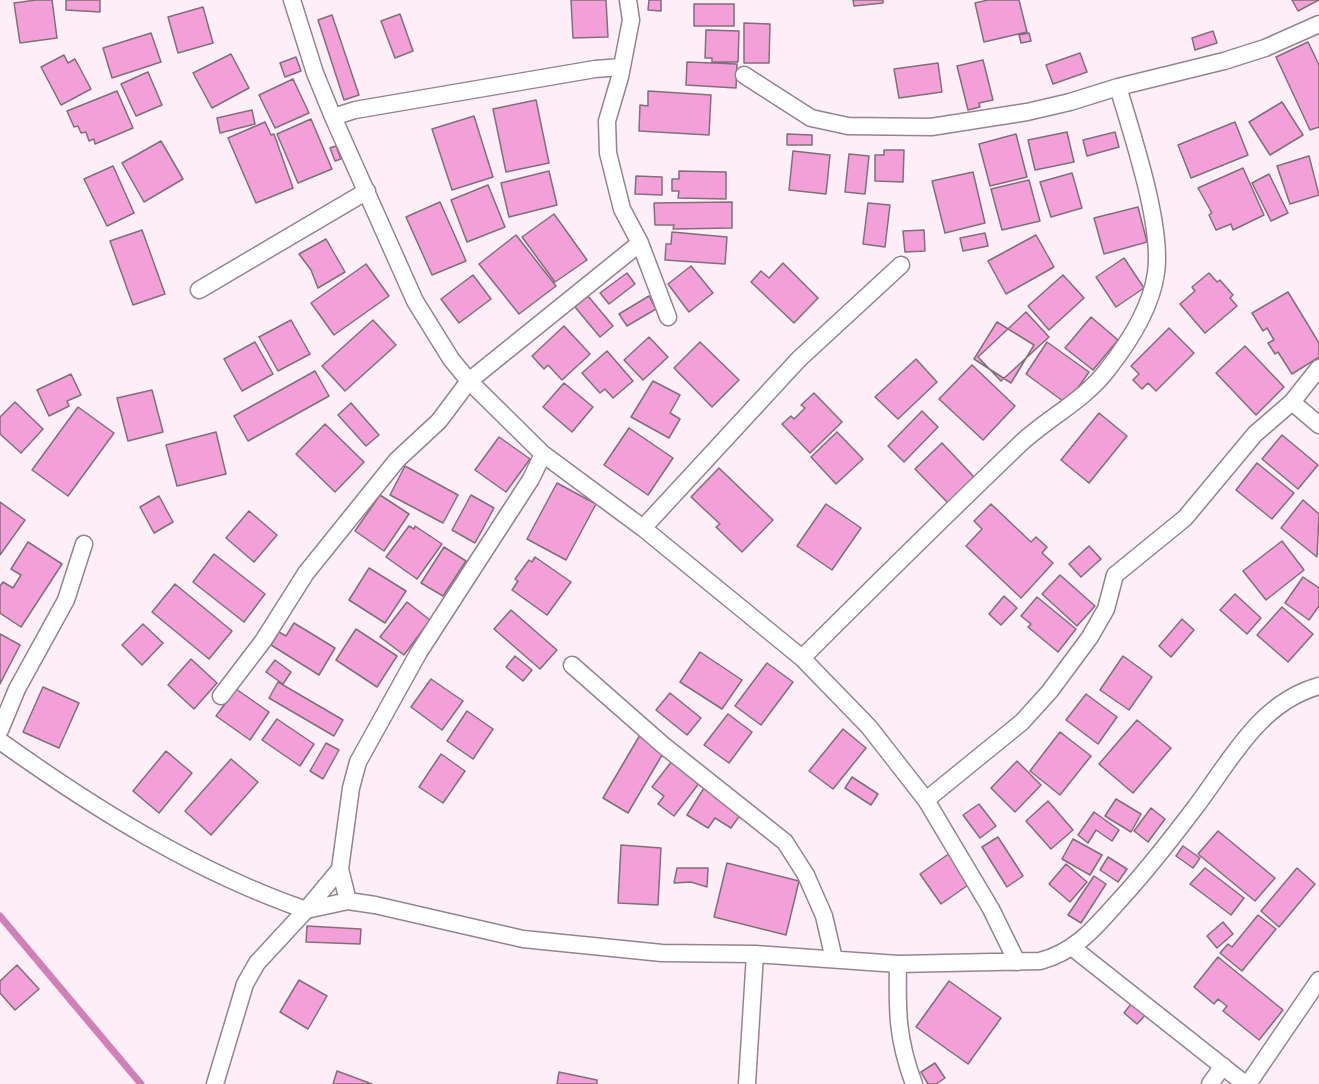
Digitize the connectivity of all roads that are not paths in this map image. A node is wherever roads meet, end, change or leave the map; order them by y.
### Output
1 (292, 0) edge
2 (628, 0) edge
3 (1319, 24) edge
4 (622, 67) junction
5 (744, 75) dead end
6 (1118, 87) junction
7 (333, 117) junction
8 (367, 191) junction
9 (640, 243) junction
10 (901, 265) dead end
11 (199, 290) dead end
12 (668, 317) dead end
13 (1319, 368) edge
14 (469, 381) junction
15 (1292, 402) junction
16 (1319, 426) edge
17 (543, 454) junction
18 (643, 528) junction
19 (84, 544) dead end
20 (802, 658) junction
21 (572, 665) dead end
22 (1319, 686) edge
23 (221, 696) dead end
24 (0, 730) edge
25 (0, 741) edge
26 (926, 800) junction
27 (340, 869) junction
28 (348, 902) junction
29 (306, 910) junction
30 (1073, 948) junction
31 (755, 954) junction
32 (834, 959) junction
33 (1017, 962) junction
34 (898, 964) junction
35 (1319, 980) edge
36 (1223, 1066) junction
37 (215, 1084) edge
38 (747, 1084) edge
39 (914, 1084) edge
40 (1210, 1084) edge
41 (1246, 1084) edge

1 - 7 street
2 - 4 street
3 - 6 street
4 - 7 street
4 - 9 street
5 - 6 street
6 - 20 street
7 - 8 street
8 - 11 street
8 - 14 street
9 - 12 street
9 - 14 street
10 - 18 street
13 - 15 street
14 - 17 street
14 - 23 street
15 - 16 street
15 - 26 street
17 - 18 street
17 - 27 street
18 - 20 street
19 - 24 street
20 - 26 street
21 - 32 street
22 - 30 street
25 - 29 street
26 - 33 street
27 - 28 street
27 - 29 street
28 - 29 street
28 - 31 street
29 - 37 street
30 - 33 street
30 - 36 street
31 - 32 street
31 - 38 street
32 - 34 street
33 - 34 street
34 - 39 street
35 - 41 street
36 - 40 street
36 - 41 street

